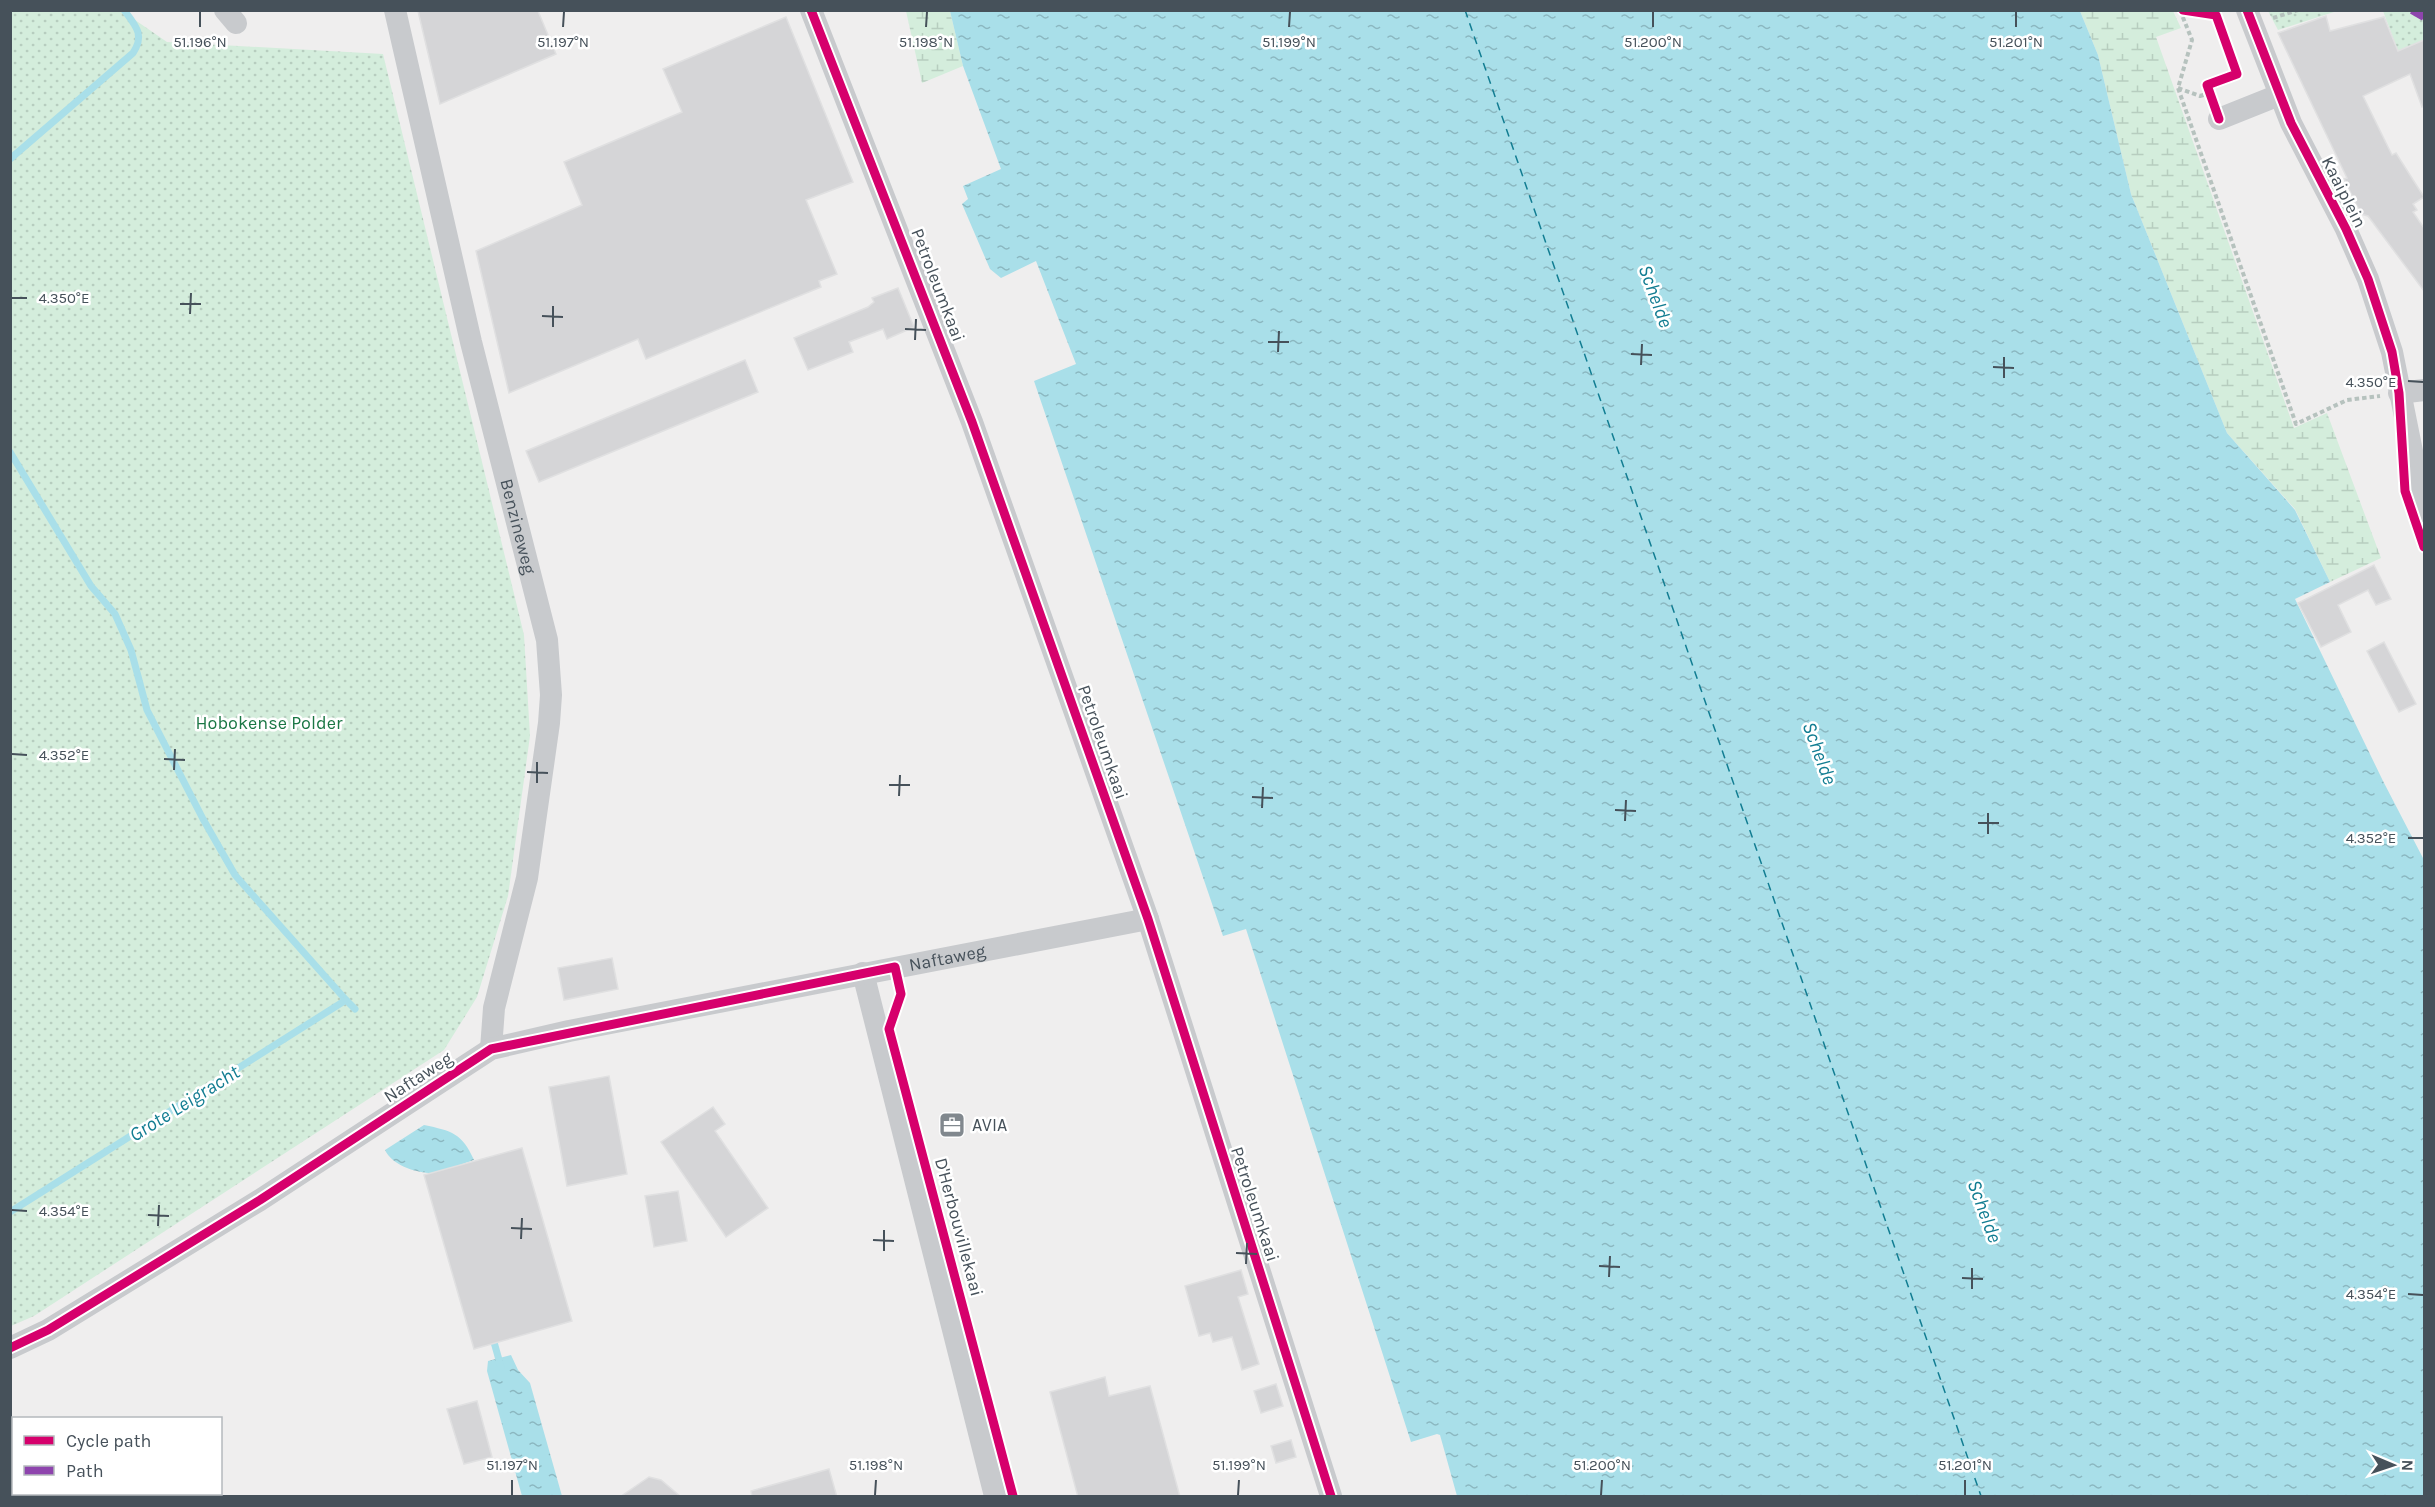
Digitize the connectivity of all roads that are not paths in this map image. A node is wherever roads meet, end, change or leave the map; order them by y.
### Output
1 (395, 10) edge
2 (811, 10) edge
3 (2247, 10) edge
4 (2278, 95) junction
5 (2219, 118) road end
6 (2424, 390) edge
7 (2399, 393) junction
8 (2424, 511) edge
9 (1148, 919) junction
10 (863, 973) junction
11 (491, 1049) junction
12 (10, 1348) edge
13 (995, 1497) edge
14 (1331, 1497) edge

1 - 11 street, Benzineweg
2 - 9 street, Petroleumkaai
3 - 4 street, Kaaiplein
4 - 5 street
4 - 7 street, Kaaiplein
6 - 7 street
7 - 8 street, Kaaiplein
9 - 10 street, Naftaweg
9 - 14 street, Petroleumkaai
10 - 11 street, Naftaweg
10 - 13 street, D'Herbouvillekaai
11 - 12 street, Naftaweg

